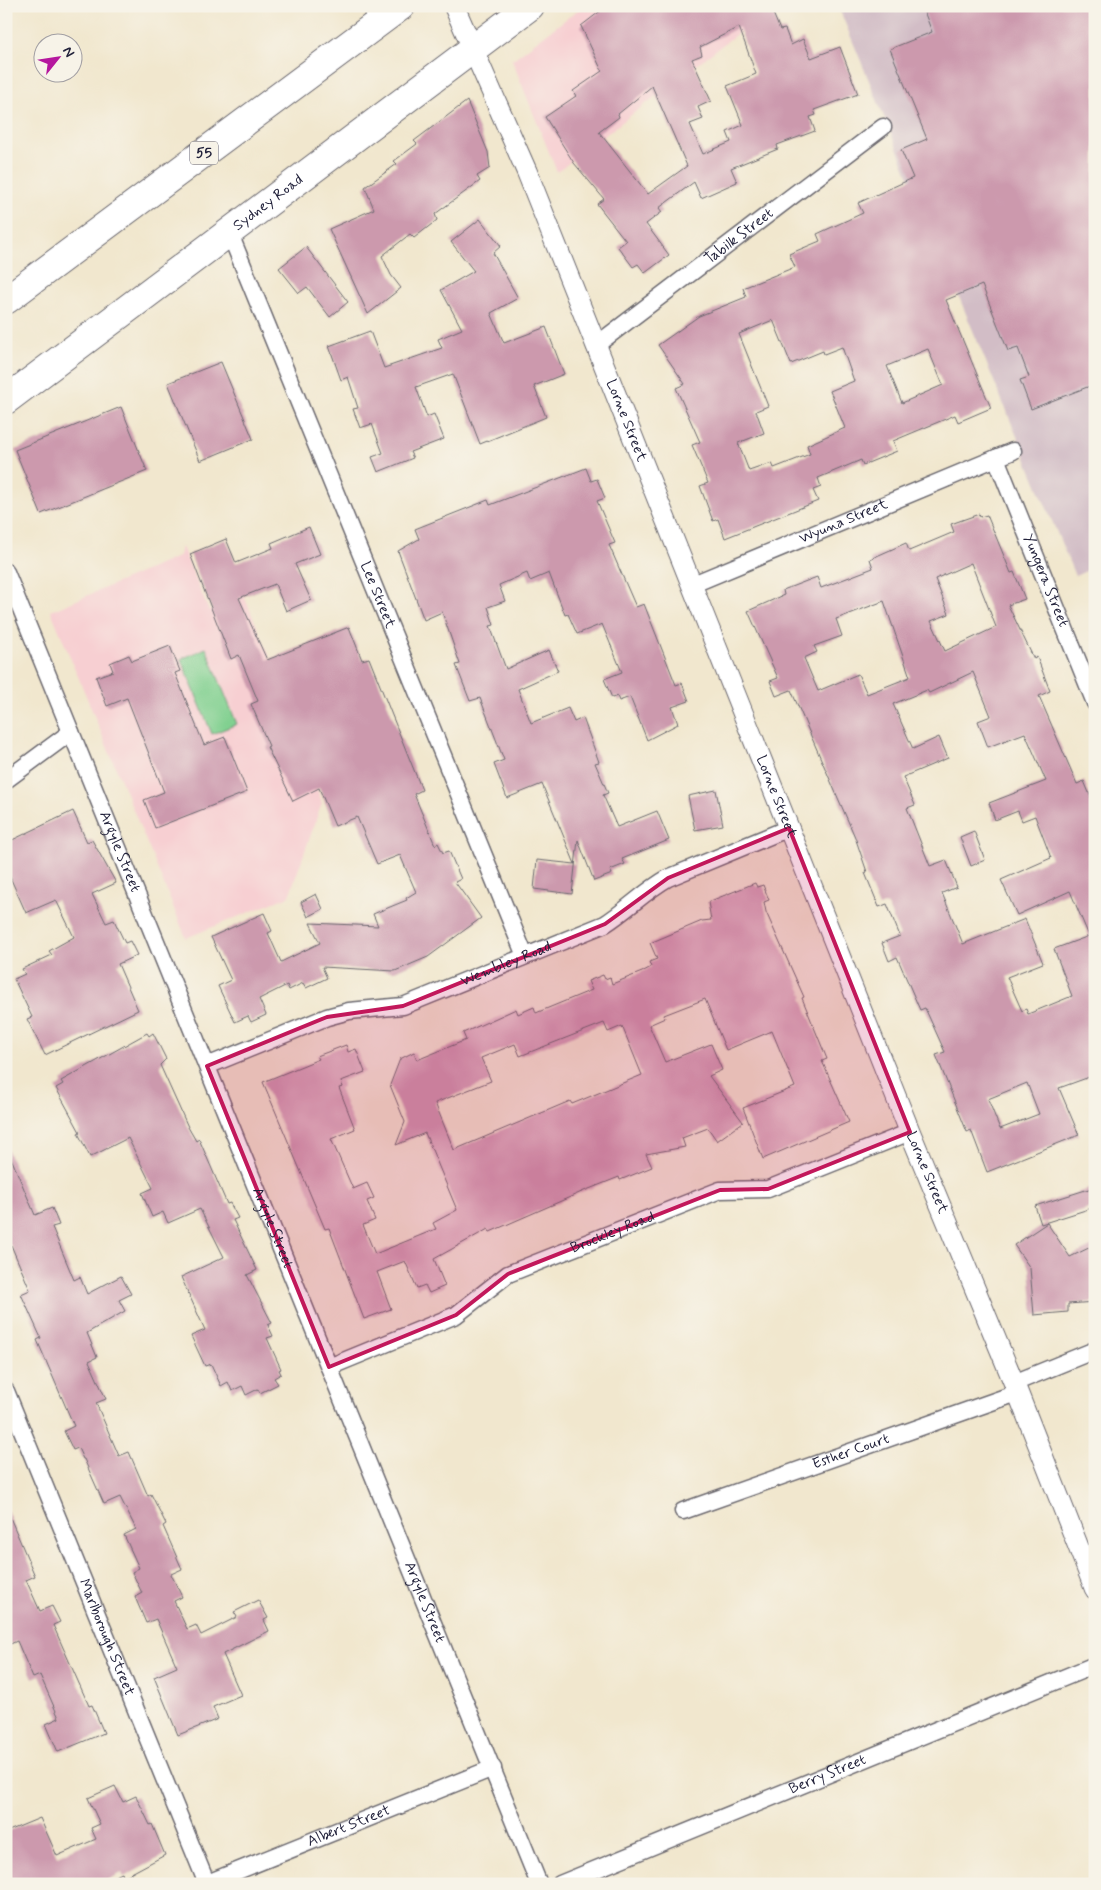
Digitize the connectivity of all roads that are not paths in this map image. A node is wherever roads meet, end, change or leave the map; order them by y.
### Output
1 (401, 6) edge
2 (454, 6) edge
3 (530, 6) edge
4 (474, 48) junction
5 (883, 127) dead end
6 (230, 234) junction
7 (6, 300) edge
8 (596, 346) junction
9 (6, 400) edge
10 (1013, 451) dead end
11 (996, 458) junction
12 (6, 572) edge
13 (691, 585) junction
14 (1095, 703) edge
15 (72, 732) junction
16 (6, 780) edge
17 (789, 828) junction
18 (525, 956) junction
19 (207, 1066) junction
20 (910, 1132) junction
21 (1095, 1350) edge
22 (329, 1367) junction
23 (1016, 1388) junction
24 (6, 1391) edge
25 (684, 1511) dead end
26 (1095, 1589) edge
27 (1095, 1665) edge
28 (492, 1768) junction
29 (206, 1884) edge
30 (539, 1884) edge
31 (560, 1884) edge

1 - 7 highway, 55
2 - 4 street, Lorne Street
3 - 4 highway, Sydney Road
4 - 6 highway, Sydney Road
4 - 8 street, Lorne Street
5 - 8 street, Tabilk Street
6 - 9 highway, Sydney Road
6 - 18 street, Lee Street
8 - 13 street, Lorne Street
10 - 11 street, Wyuna Street
11 - 13 street, Wyuna Street
11 - 14 street, Yungera Street
12 - 15 street, Argyle Street
13 - 17 street, Lorne Street
15 - 16 street
15 - 19 street, Argyle Street
17 - 18 street, Wembley Road
17 - 20 street, Lorne Street
18 - 19 street, Wembley Road
19 - 22 street, Argyle Street
20 - 22 street, Brockley Road
20 - 23 street, Lorne Street
21 - 23 street, Esther Court
22 - 28 street, Argyle Street
23 - 25 street, Esther Court
23 - 26 street, Lorne Street
24 - 29 street, Marlborough Street
27 - 31 street, Berry Street
28 - 29 street, Albert Street
28 - 30 street, Argyle Street

